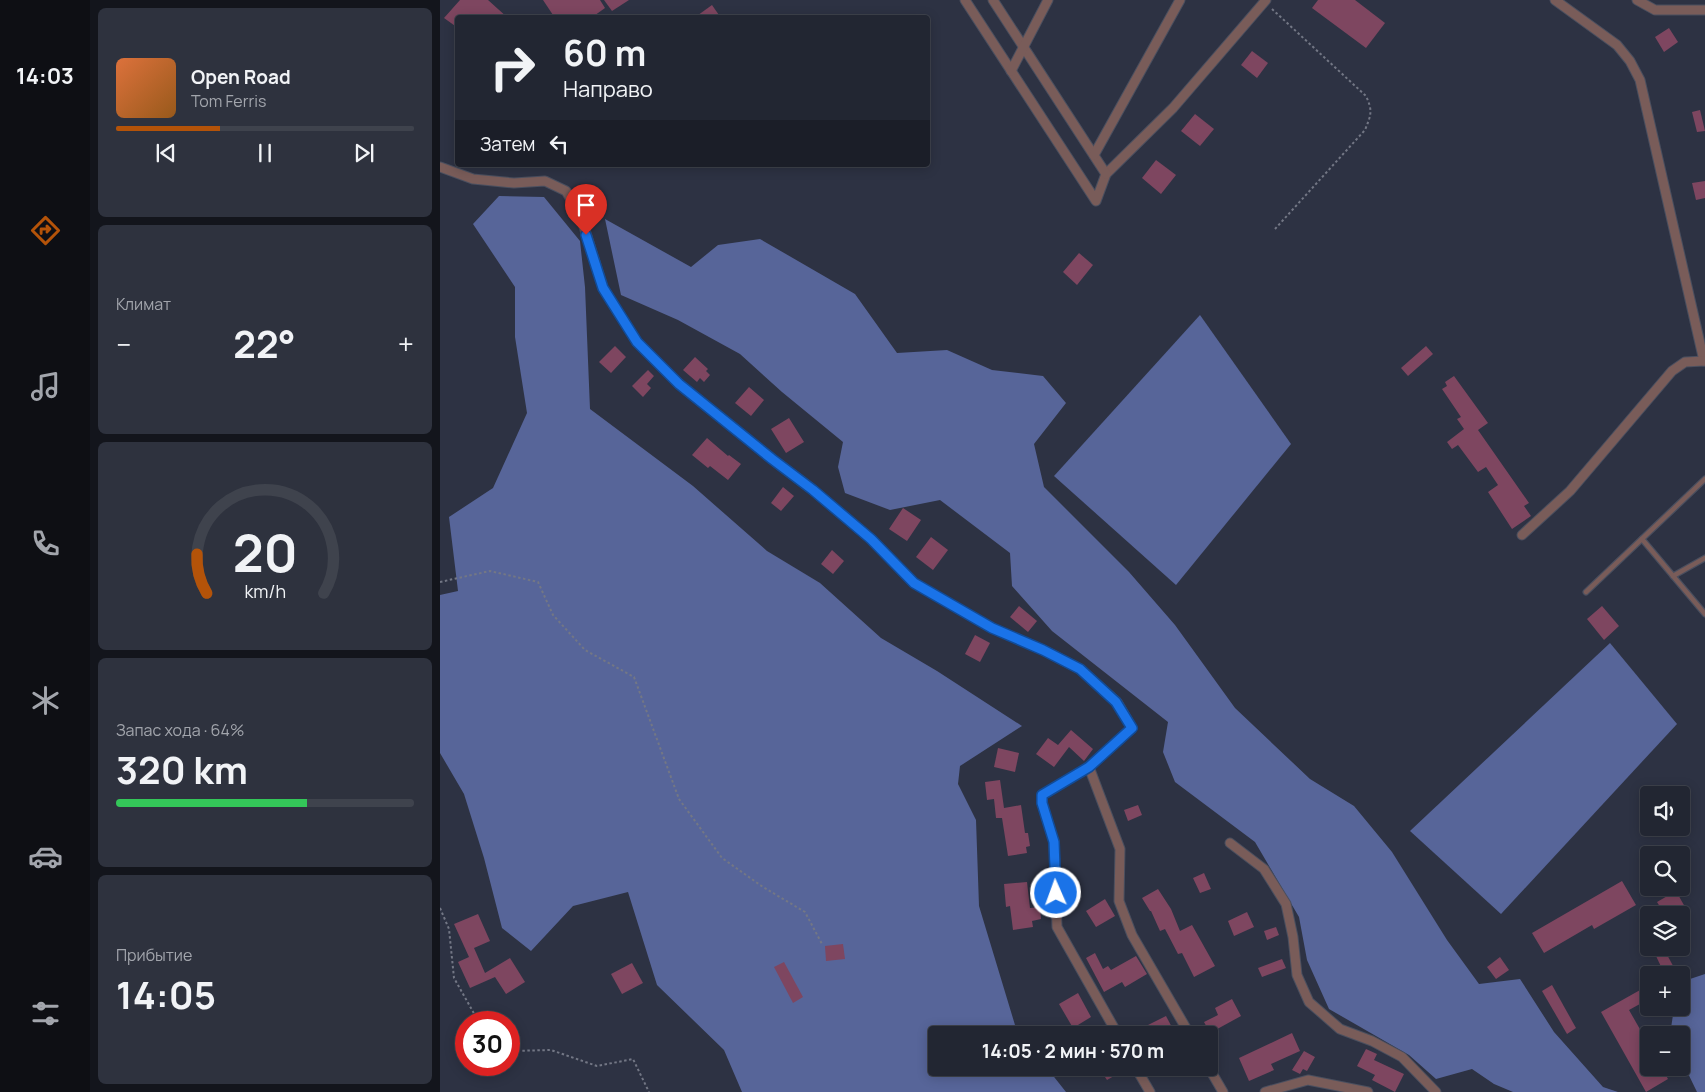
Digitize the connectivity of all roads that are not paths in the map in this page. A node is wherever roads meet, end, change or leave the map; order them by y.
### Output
1 (965, 0) edge
2 (993, 0) edge
3 (1048, 0) edge
4 (1180, 0) edge
5 (1555, 0) edge
6 (1637, 0) edge
7 (1655, 0) edge
8 (1265, 1) edge
9 (1701, 6) edge
10 (1656, 10) junction
11 (1023, 46) junction
12 (1011, 71) junction
13 (1094, 155) junction
14 (440, 167) edge
15 (1106, 174) junction
16 (1704, 361) edge
17 (1705, 479) edge
18 (1522, 535) dead end
19 (1642, 539) junction
20 (1705, 558) edge
21 (1673, 576) junction
22 (1586, 592) dead end
23 (1705, 614) edge
24 (1089, 767) junction
25 (1230, 844) dead end
26 (1113, 1026) edge
27 (1185, 1026) edge
28 (1141, 1076) edge
29 (1214, 1076) edge
30 (1150, 1092) edge
31 (1223, 1092) edge
32 (1266, 1092) edge
33 (1368, 1092) edge
34 (1436, 1092) edge

1 - 12 street
2 - 11 street
3 - 11 street
4 - 13 street
5 - 16 street
6 - 10 street
7 - 10 street
8 - 15 street
9 - 10 street
11 - 12 street
11 - 13 street
12 - 15 street
13 - 15 street
14 - 24 street
16 - 18 street
17 - 19 lane
19 - 21 lane
19 - 22 lane
20 - 21 lane
21 - 23 lane
24 - 26 street
24 - 27 street
25 - 34 street
28 - 30 street
29 - 31 street
32 - 33 street

